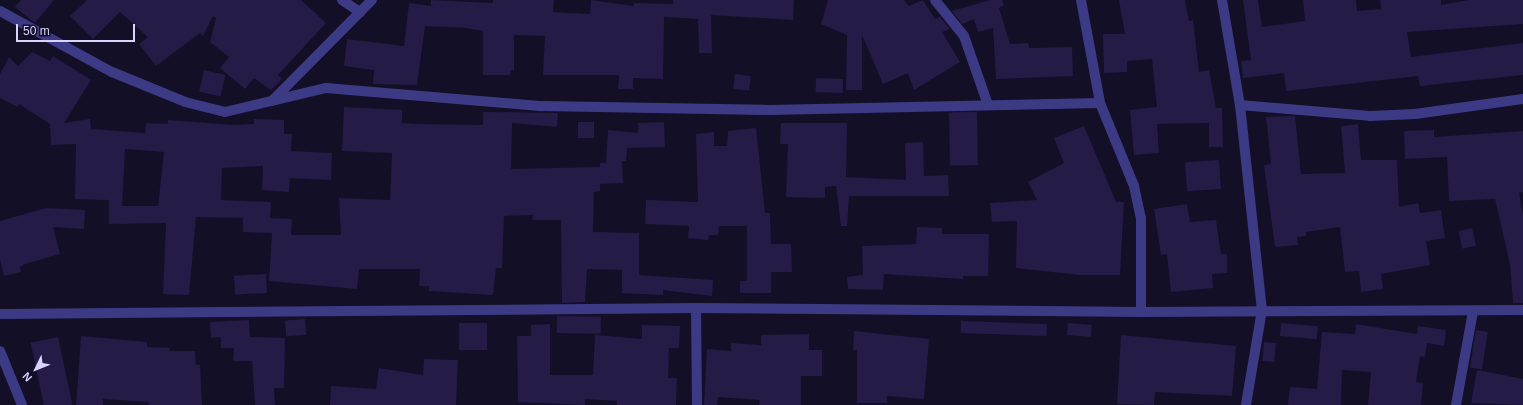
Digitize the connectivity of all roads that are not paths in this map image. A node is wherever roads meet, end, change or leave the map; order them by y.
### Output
1 (342, 0) edge
2 (372, 0) edge
3 (935, 0) edge
4 (1081, 0) edge
5 (1222, 0) edge
6 (0, 11) edge
7 (360, 12) junction
8 (1523, 99) edge
9 (271, 102) junction
10 (986, 102) junction
11 (1100, 103) junction
12 (1240, 105) junction
13 (696, 308) junction
14 (1262, 310) junction
15 (1523, 310) edge
16 (1473, 311) junction
17 (1141, 312) junction
18 (0, 314) edge
19 (0, 351) edge
20 (22, 405) edge
21 (697, 405) edge
22 (1246, 405) edge
23 (1456, 405) edge

1 - 7 street
2 - 7 street
3 - 10 street
4 - 11 street
5 - 12 street
6 - 9 street
7 - 9 street
8 - 12 street
9 - 10 street
10 - 11 street
11 - 17 street
12 - 14 street
13 - 17 street
13 - 18 street
13 - 21 street
14 - 16 street
14 - 17 street
14 - 22 street
15 - 16 street
16 - 23 street
19 - 20 street

